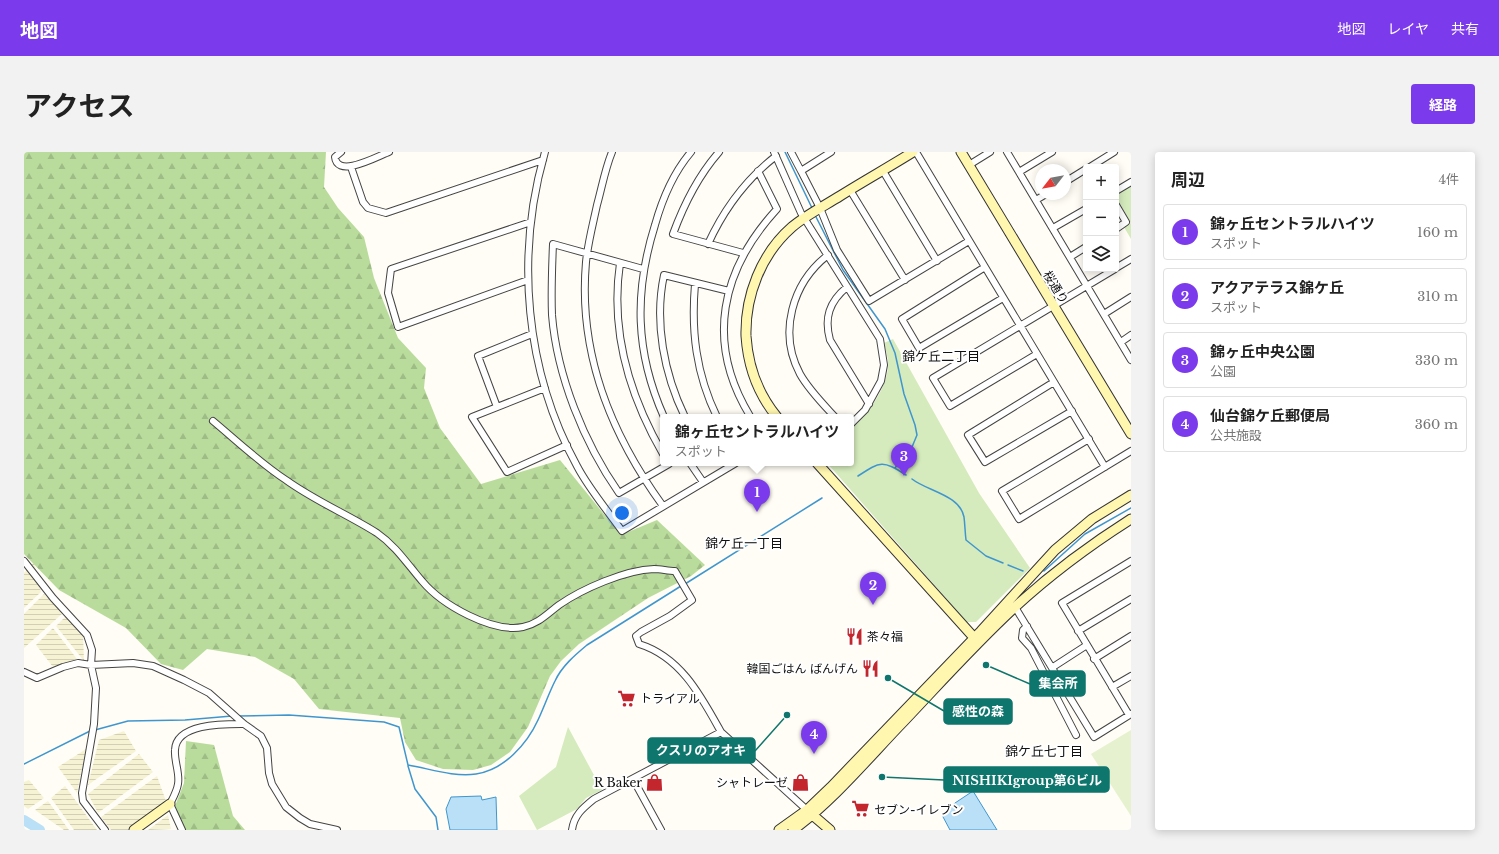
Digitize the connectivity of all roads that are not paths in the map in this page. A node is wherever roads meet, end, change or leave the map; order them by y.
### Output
1 (341, 152) edge
2 (389, 152) edge
3 (545, 152) edge
4 (612, 152) edge
5 (691, 152) edge
6 (720, 152) edge
7 (792, 152) edge
8 (915, 152) edge
9 (961, 152) edge
10 (990, 152) edge
11 (1007, 152) edge
12 (1052, 152) edge
13 (1114, 152) edge
14 (828, 153) edge
15 (775, 154) edge
16 (543, 160) junction
17 (1096, 164) edge
18 (968, 165) junction
19 (350, 167) junction
20 (758, 170) junction
21 (882, 170) junction
22 (801, 171) junction
23 (1083, 171) edge
24 (1019, 172) junction
25 (1071, 178) edge
26 (1131, 182) edge
27 (1119, 189) edge
28 (850, 190) junction
29 (1035, 198) edge
30 (1036, 200) edge
31 (1119, 210) edge
32 (1083, 211) edge
33 (813, 213) junction
34 (531, 222) junction
35 (1119, 227) edge
36 (1053, 228) junction
37 (969, 241) junction
38 (708, 244) junction
39 (1083, 249) edge
40 (587, 253) junction
41 (743, 253) junction
42 (828, 255) junction
43 (1070, 257) junction
44 (1131, 259) edge
45 (937, 261) junction
46 (620, 263) junction
47 (985, 267) junction
48 (1119, 267) edge
49 (643, 269) junction
50 (1111, 272) edge
51 (528, 280) junction
52 (905, 280) junction
53 (695, 284) junction
54 (1087, 286) junction
55 (847, 287) junction
56 (730, 291) junction
57 (1004, 298) junction
58 (1131, 298) edge
59 (1053, 306) junction
60 (1104, 314) junction
61 (1020, 326) junction
62 (532, 334) junction
63 (1131, 335) edge
64 (1120, 342) junction
65 (1038, 354) junction
66 (1131, 360) edge
67 (1054, 382) junction
68 (545, 388) junction
69 (869, 404) junction
70 (496, 407) junction
71 (1072, 411) junction
72 (663, 414) edge
73 (684, 414) edge
74 (716, 414) edge
75 (749, 414) edge
76 (775, 414) edge
77 (833, 414) edge
78 (854, 421) edge
79 (213, 422) dead end
80 (1131, 434) edge
81 (1089, 439) junction
82 (567, 445) junction
83 (660, 448) edge
84 (1131, 451) edge
85 (665, 466) edge
86 (692, 466) edge
87 (731, 466) edge
88 (820, 466) edge
89 (1105, 467) junction
90 (644, 478) junction
91 (703, 482) junction
92 (1131, 495) edge
93 (663, 506) junction
94 (1131, 519) edge
95 (24, 560) edge
96 (1131, 561) edge
97 (1131, 599) edge
98 (1015, 607) junction
99 (1027, 626) junction
100 (1078, 631) junction
101 (1131, 636) edge
102 (976, 641) junction
103 (1087, 645) junction
104 (1094, 658) junction
105 (91, 665) junction
106 (1052, 667) junction
107 (24, 672) edge
108 (1131, 676) edge
109 (1112, 687) junction
110 (1130, 714) edge
111 (242, 722) junction
112 (721, 732) junction
113 (1076, 735) dead end
114 (633, 779) junction
115 (170, 804) junction
116 (810, 812) junction
117 (105, 830) edge
118 (134, 830) edge
119 (182, 830) edge
120 (337, 830) edge
121 (572, 830) edge
122 (660, 830) edge
123 (779, 830) edge
124 (793, 830) edge
125 (830, 830) edge

1 - 19 street
2 - 19 street
3 - 16 street
4 - 40 street
5 - 49 street
6 - 38 street
7 - 22 street
8 - 21 street
8 - 37 street
9 - 18 street, 桜通り
10 - 18 street
11 - 24 street
12 - 24 street
13 - 17 street
14 - 22 street
15 - 20 street
15 - 33 street
16 - 19 street
16 - 34 street
18 - 59 street, 桜通り
20 - 38 street
20 - 41 street
21 - 28 street
21 - 45 street
22 - 33 street
23 - 25 street
24 - 29 street
26 - 27 street
28 - 33 street
28 - 52 street
30 - 36 street
31 - 35 street
32 - 36 street
33 - 42 street
33 - 52 street
33 - 76 street
34 - 51 street
34 - 51 street
36 - 43 street
37 - 45 street
37 - 47 street
38 - 41 street
39 - 43 street
40 - 46 street
40 - 90 street
40 - 90 street
41 - 56 street
42 - 55 street
42 - 77 street
43 - 54 street
44 - 48 street
45 - 52 street
46 - 49 street
46 - 83 street
47 - 57 street
47 - 57 street
49 - 72 street
50 - 54 street
51 - 62 street
53 - 56 street
53 - 73 street
53 - 74 street
54 - 59 street
54 - 60 street
55 - 69 street
55 - 69 street
56 - 75 street
57 - 61 street
58 - 60 street
59 - 61 street
59 - 80 street, 桜通り
60 - 64 street
61 - 65 street
61 - 65 street
62 - 68 street
62 - 70 street
63 - 64 street
64 - 66 street
65 - 67 street
67 - 71 street
67 - 71 street
68 - 70 street
68 - 82 street
69 - 78 street
70 - 82 street
71 - 81 street
79 - 112 street
81 - 89 street
81 - 89 street
82 - 93 street
84 - 89 street
85 - 90 street
86 - 91 street
87 - 91 street
88 - 102 street
90 - 93 street
91 - 93 street
92 - 102 street
94 - 98 street
95 - 105 street
96 - 100 street
97 - 100 street
98 - 99 street
98 - 102 street
99 - 106 street
99 - 113 street
100 - 103 street
101 - 104 street
102 - 116 street
103 - 104 street
103 - 106 street
104 - 109 street
105 - 107 street
105 - 111 street
105 - 117 street
106 - 110 street
108 - 109 street
109 - 110 street
111 - 115 street
111 - 120 street
112 - 114 street
112 - 116 street
114 - 121 street
114 - 122 street
115 - 118 street
115 - 119 street
116 - 123 street
116 - 124 street
116 - 125 street

